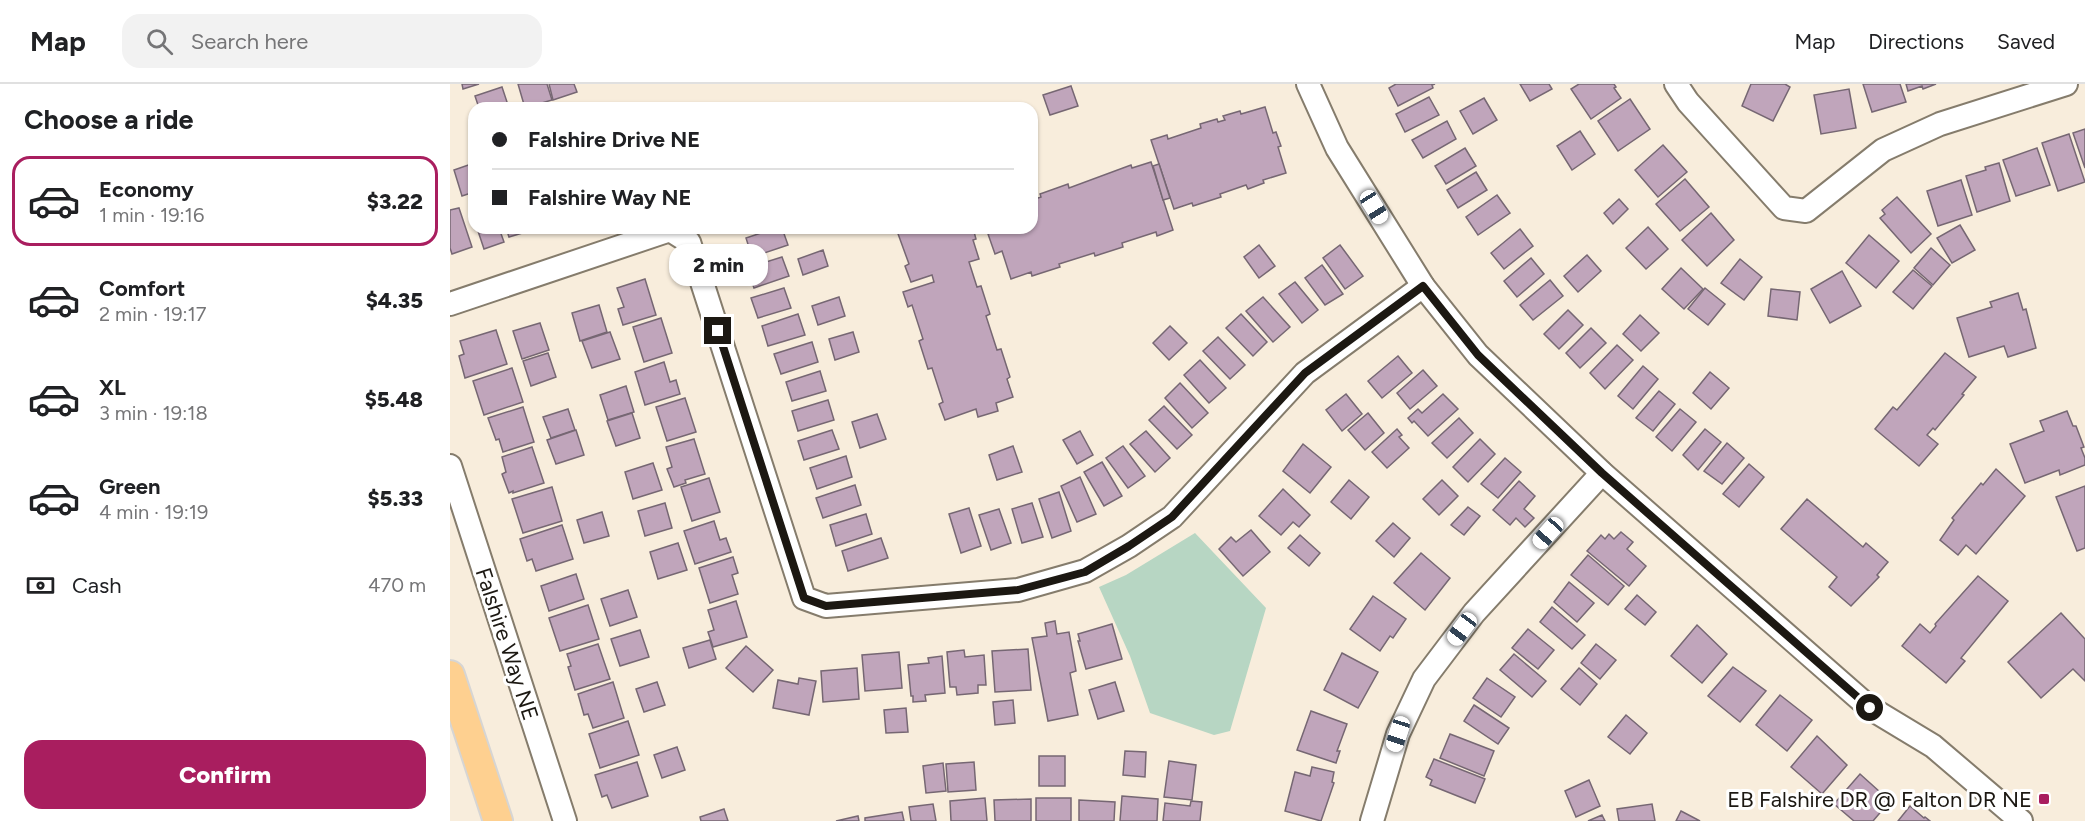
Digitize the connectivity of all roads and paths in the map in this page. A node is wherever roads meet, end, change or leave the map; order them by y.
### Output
1 (1308, 84) edge
2 (1676, 84) edge
3 (2066, 84) edge
4 (658, 234) edge
5 (676, 234) edge
6 (1423, 286) junction
7 (450, 304) edge
8 (450, 466) edge
9 (1602, 473) junction
10 (450, 675) edge
11 (498, 821) edge
12 (565, 821) edge
13 (1372, 821) edge
14 (2021, 821) edge

1 - 6 street
2 - 3 street
4 - 7 street
5 - 6 street
6 - 9 street
8 - 12 street, Falshire Way NE
9 - 13 street
9 - 14 street
10 - 11 main road

